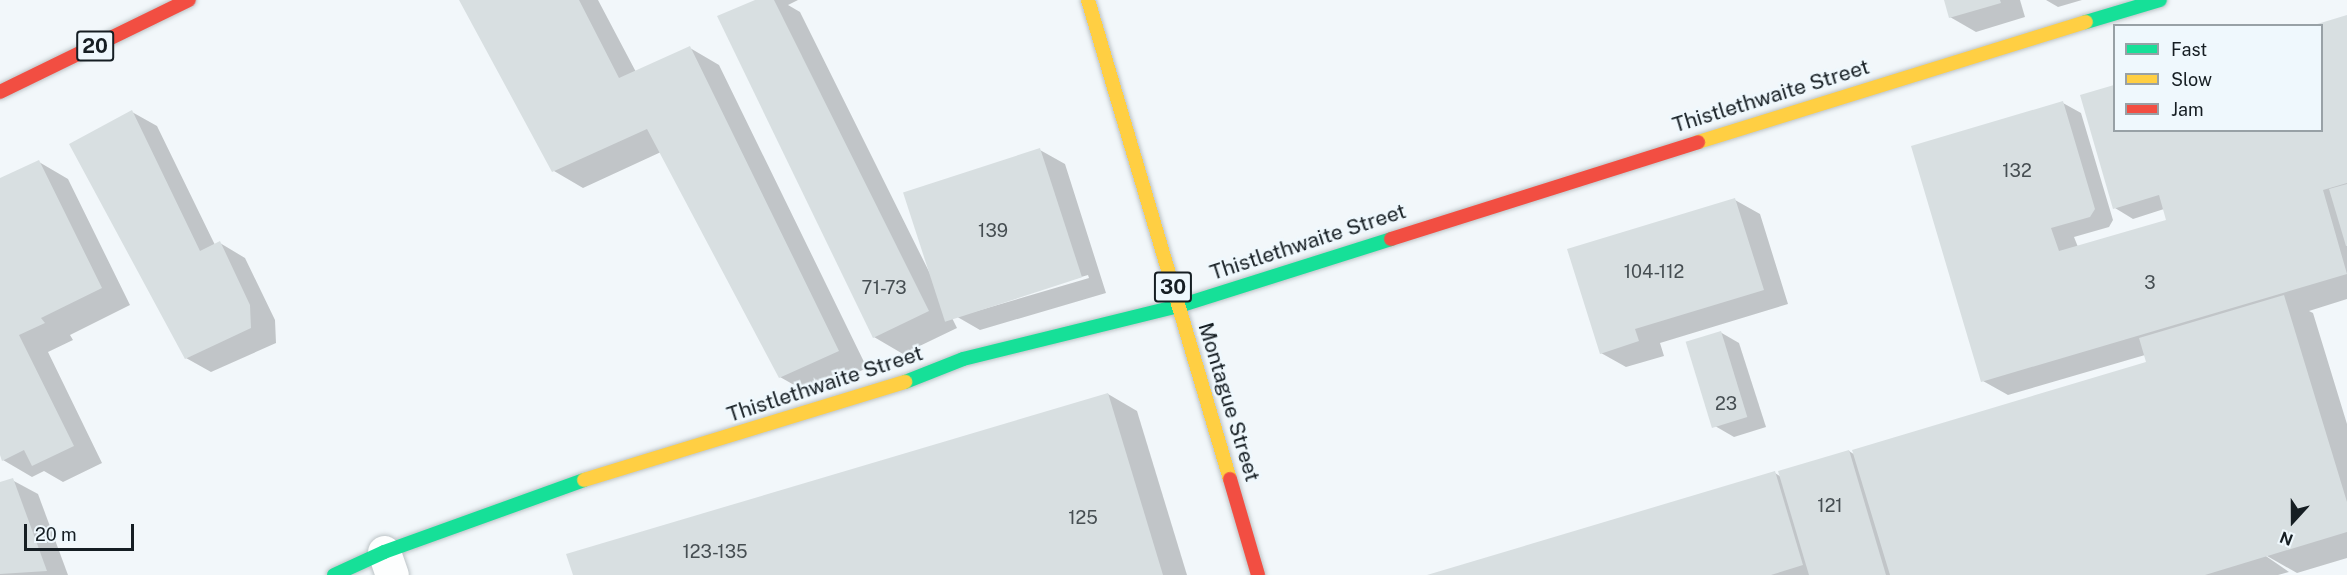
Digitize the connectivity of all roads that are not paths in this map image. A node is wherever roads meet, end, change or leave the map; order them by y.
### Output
1 (189, 0) edge
2 (1088, 0) edge
3 (2160, 0) edge
4 (0, 92) edge
5 (1179, 306) junction
6 (388, 564) edge
7 (334, 575) edge
8 (1258, 575) edge

1 - 4 street, 20
2 - 5 street, Montague Street / 30
3 - 5 street, Thistlethwaite Street
5 - 6 street, Thistlethwaite Street
5 - 8 street, Montague Street / 30
6 - 7 street, Thistlethwaite Street

